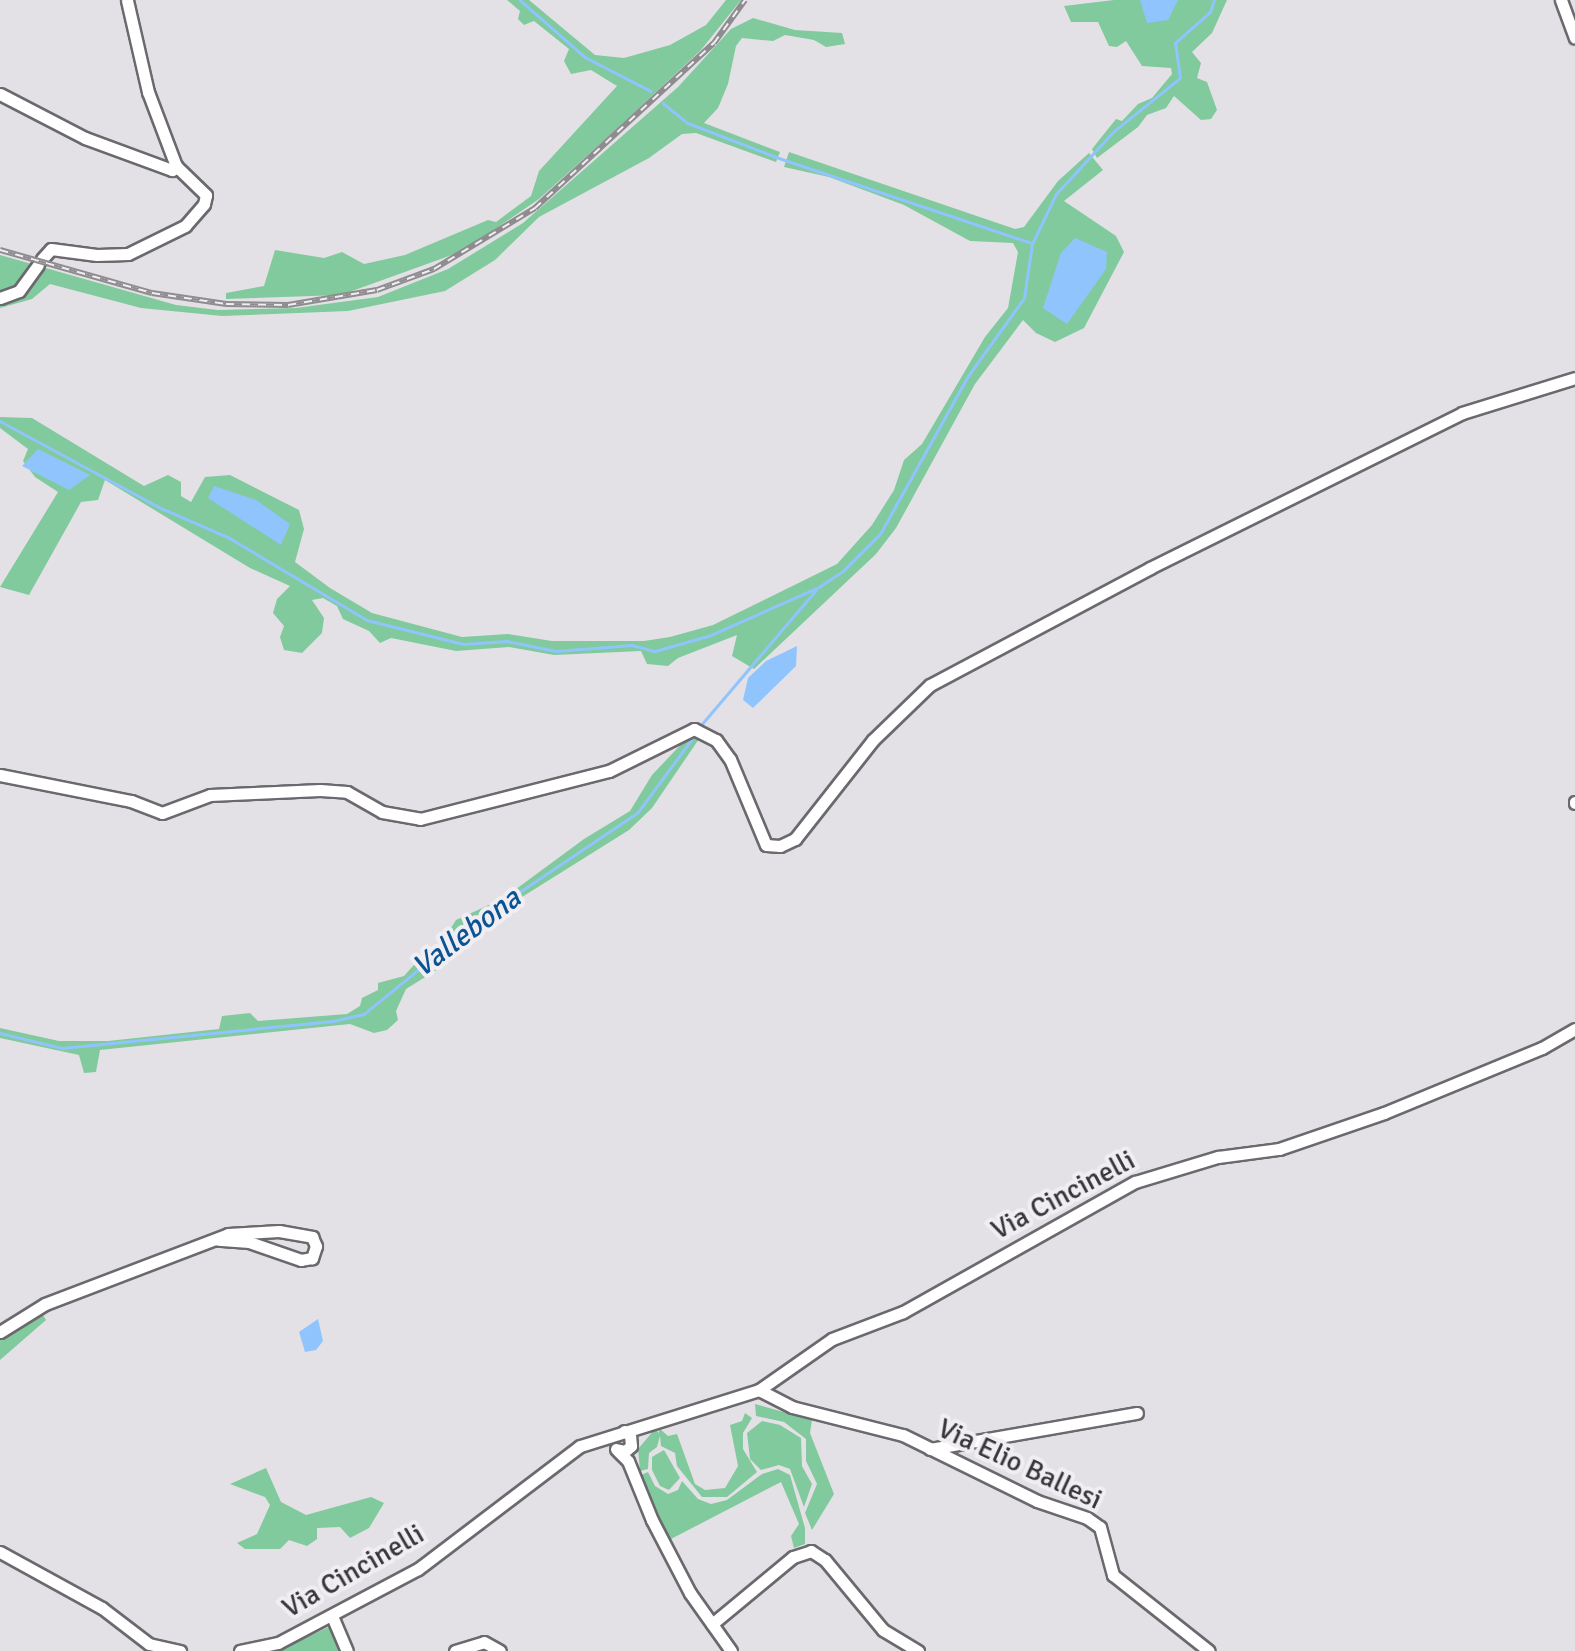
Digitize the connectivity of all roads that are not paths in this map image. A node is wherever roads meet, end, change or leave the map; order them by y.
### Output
1 (127, 0) edge
2 (1561, 0) edge
3 (1575, 38) edge
4 (0, 94) edge
5 (176, 166) junction
6 (0, 298) edge
7 (1575, 378) edge
8 (0, 775) edge
9 (1575, 1029) edge
10 (218, 1240) junction
11 (0, 1332) edge
12 (759, 1390) junction
13 (1136, 1413) dead end
14 (622, 1442) junction
15 (930, 1449) junction
16 (0, 1552) edge
17 (332, 1616) junction
18 (712, 1624) junction
19 (147, 1647) edge
20 (180, 1651) edge
21 (240, 1651) edge
22 (347, 1651) edge
23 (456, 1651) edge
24 (500, 1651) edge
25 (730, 1651) edge
26 (918, 1651) edge
27 (1209, 1651) edge

1 - 5 street
2 - 3 street
4 - 5 street
5 - 6 street
7 - 8 street
9 - 12 street, Via Cincinelli
10 - 10 street
10 - 11 street
12 - 14 street, Via Cincinelli
12 - 15 street, Via Elio Ballesi
13 - 15 street
14 - 17 street, Via Cincinelli
14 - 18 street
15 - 27 street, Via Elio Ballesi
16 - 19 street
17 - 21 street, Via Cincinelli
17 - 22 street
18 - 25 street
18 - 26 street
19 - 20 street
23 - 24 street

